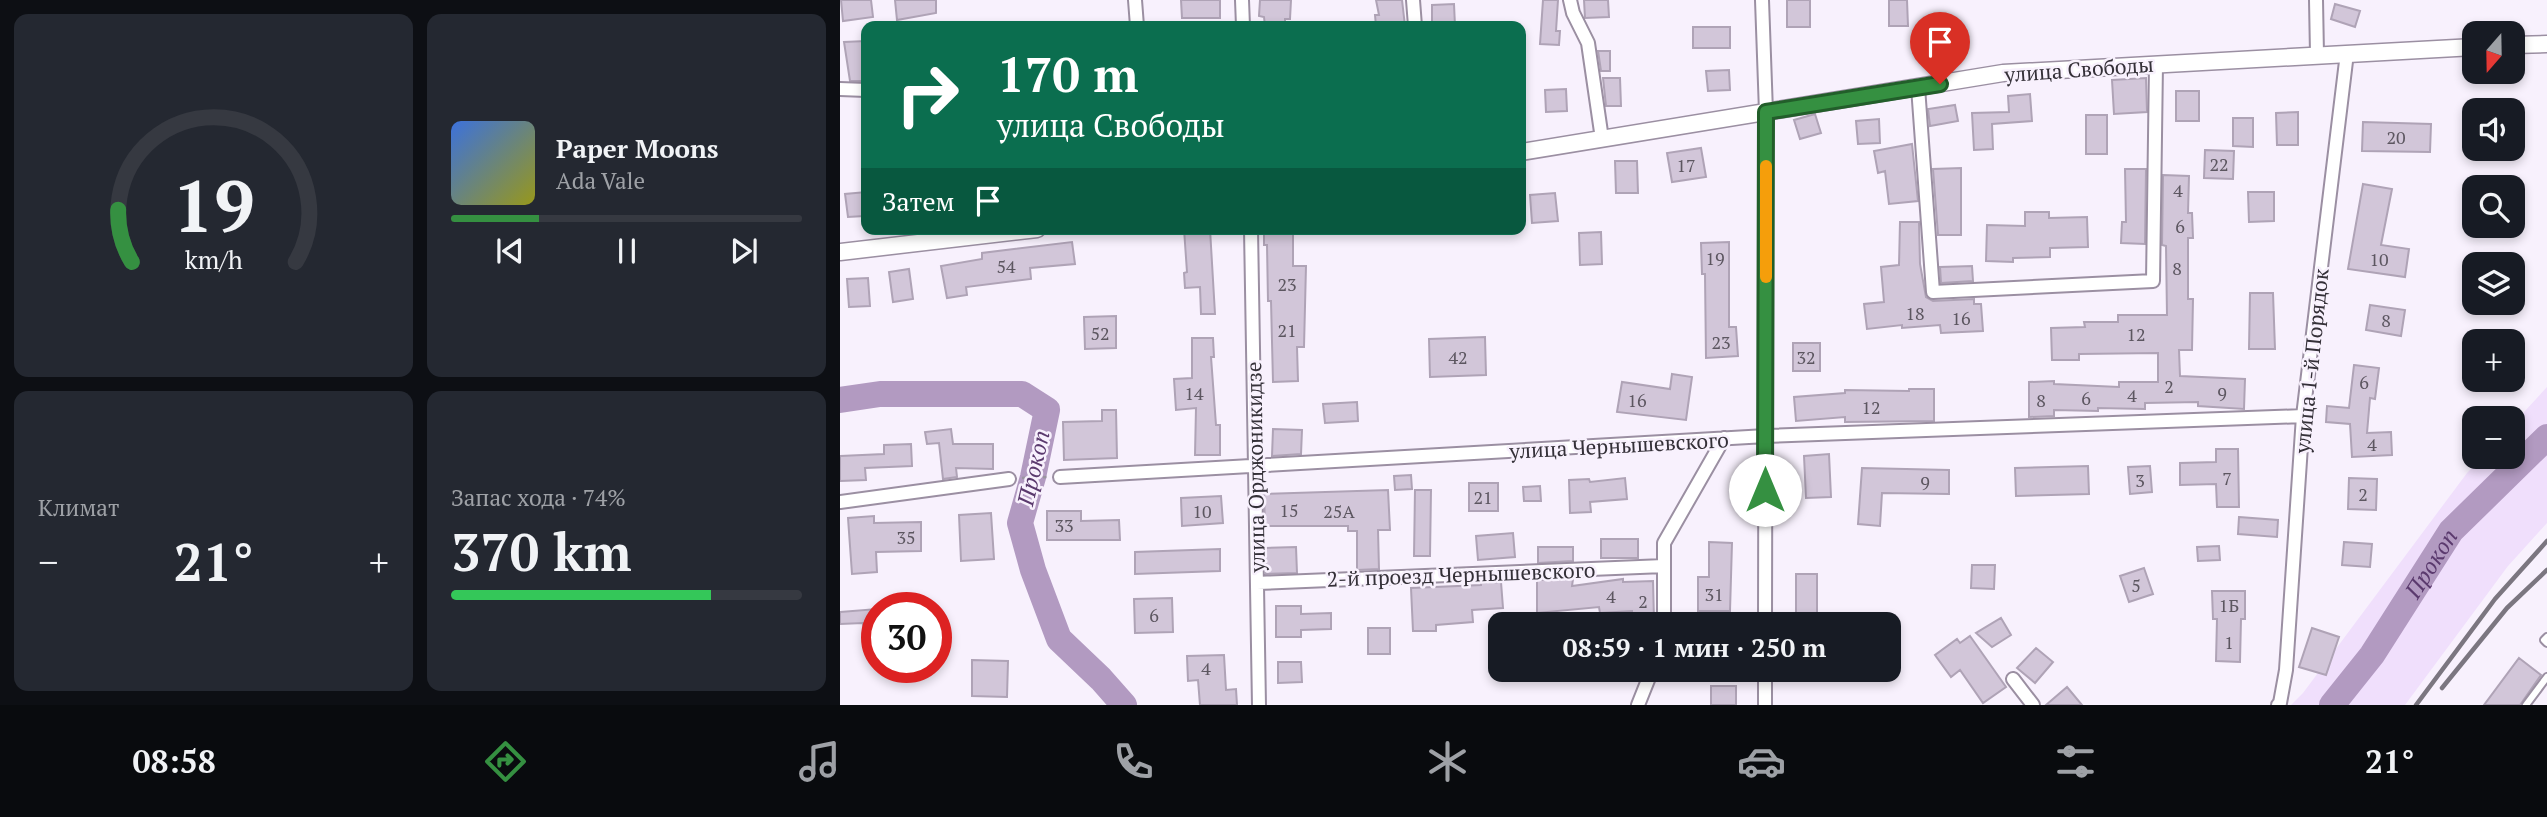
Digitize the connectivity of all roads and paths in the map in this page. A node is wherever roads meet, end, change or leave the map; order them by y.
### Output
1 (1135, 0) edge
2 (1242, 0) edge
3 (1413, 0) edge
4 (1570, 0) edge
5 (1762, 0) edge
6 (2316, 0) edge
7 (1137, 21) edge
8 (1243, 21) edge
9 (1415, 21) edge
10 (2547, 44) edge
11 (2525, 45) edge
12 (2462, 48) edge
13 (2347, 53) junction
14 (2317, 54) junction
15 (2156, 64) junction
16 (1918, 87) junction
17 (840, 89) edge
18 (861, 90) edge
19 (1766, 112) junction
20 (1602, 139) junction
21 (1526, 151) edge
22 (986, 235) edge
23 (1251, 235) edge
24 (840, 252) edge
25 (2303, 416) junction
26 (1766, 436) junction
27 (1724, 438) junction
28 (1255, 467) junction
29 (1060, 477) joint
30 (1009, 479) joint
31 (840, 502) edge
32 (1664, 566) junction
33 (1257, 583) junction
34 (1664, 612) edge
35 (1765, 612) edge
36 (2547, 638) edge
37 (2547, 643) edge
38 (2547, 677) edge
39 (2013, 679) dead end
40 (1647, 682) edge
41 (1765, 682) edge
42 (1259, 705) edge
43 (1637, 705) edge
44 (1765, 705) edge
45 (2033, 705) edge
46 (2278, 705) edge
47 (2526, 705) edge

1 - 7 street
2 - 8 street
3 - 9 street
4 - 20 street
5 - 19 street
6 - 14 street
10 - 11 main road
12 - 13 main road, улица Свободы
13 - 14 main road, улица Свободы
13 - 25 street, улица 1-й Порядок
14 - 15 main road, улица Свободы
15 - 16 main road, улица Свободы
15 - 16 street
16 - 19 main road, улица Свободы
17 - 18 street
19 - 20 main road, улица Свободы
19 - 26 street
20 - 21 main road, улица Свободы
22 - 24 main road
23 - 28 street, улица Орджоникидзе
25 - 26 street, улица Чернышевского
25 - 46 street, улица 1-й Порядок
26 - 27 street, улица Чернышевского
26 - 35 street
27 - 28 street, улица Чернышевского
27 - 32 street
28 - 29 street, улица Чернышевского
28 - 33 street, улица Орджоникидзе
29 - 30 path
30 - 31 street
32 - 33 street, 2-й проезд Чернышевского
32 - 34 street
33 - 42 street, улица Орджоникидзе
36 - 37 lane
38 - 47 lane
39 - 45 street
40 - 43 street
41 - 44 street

